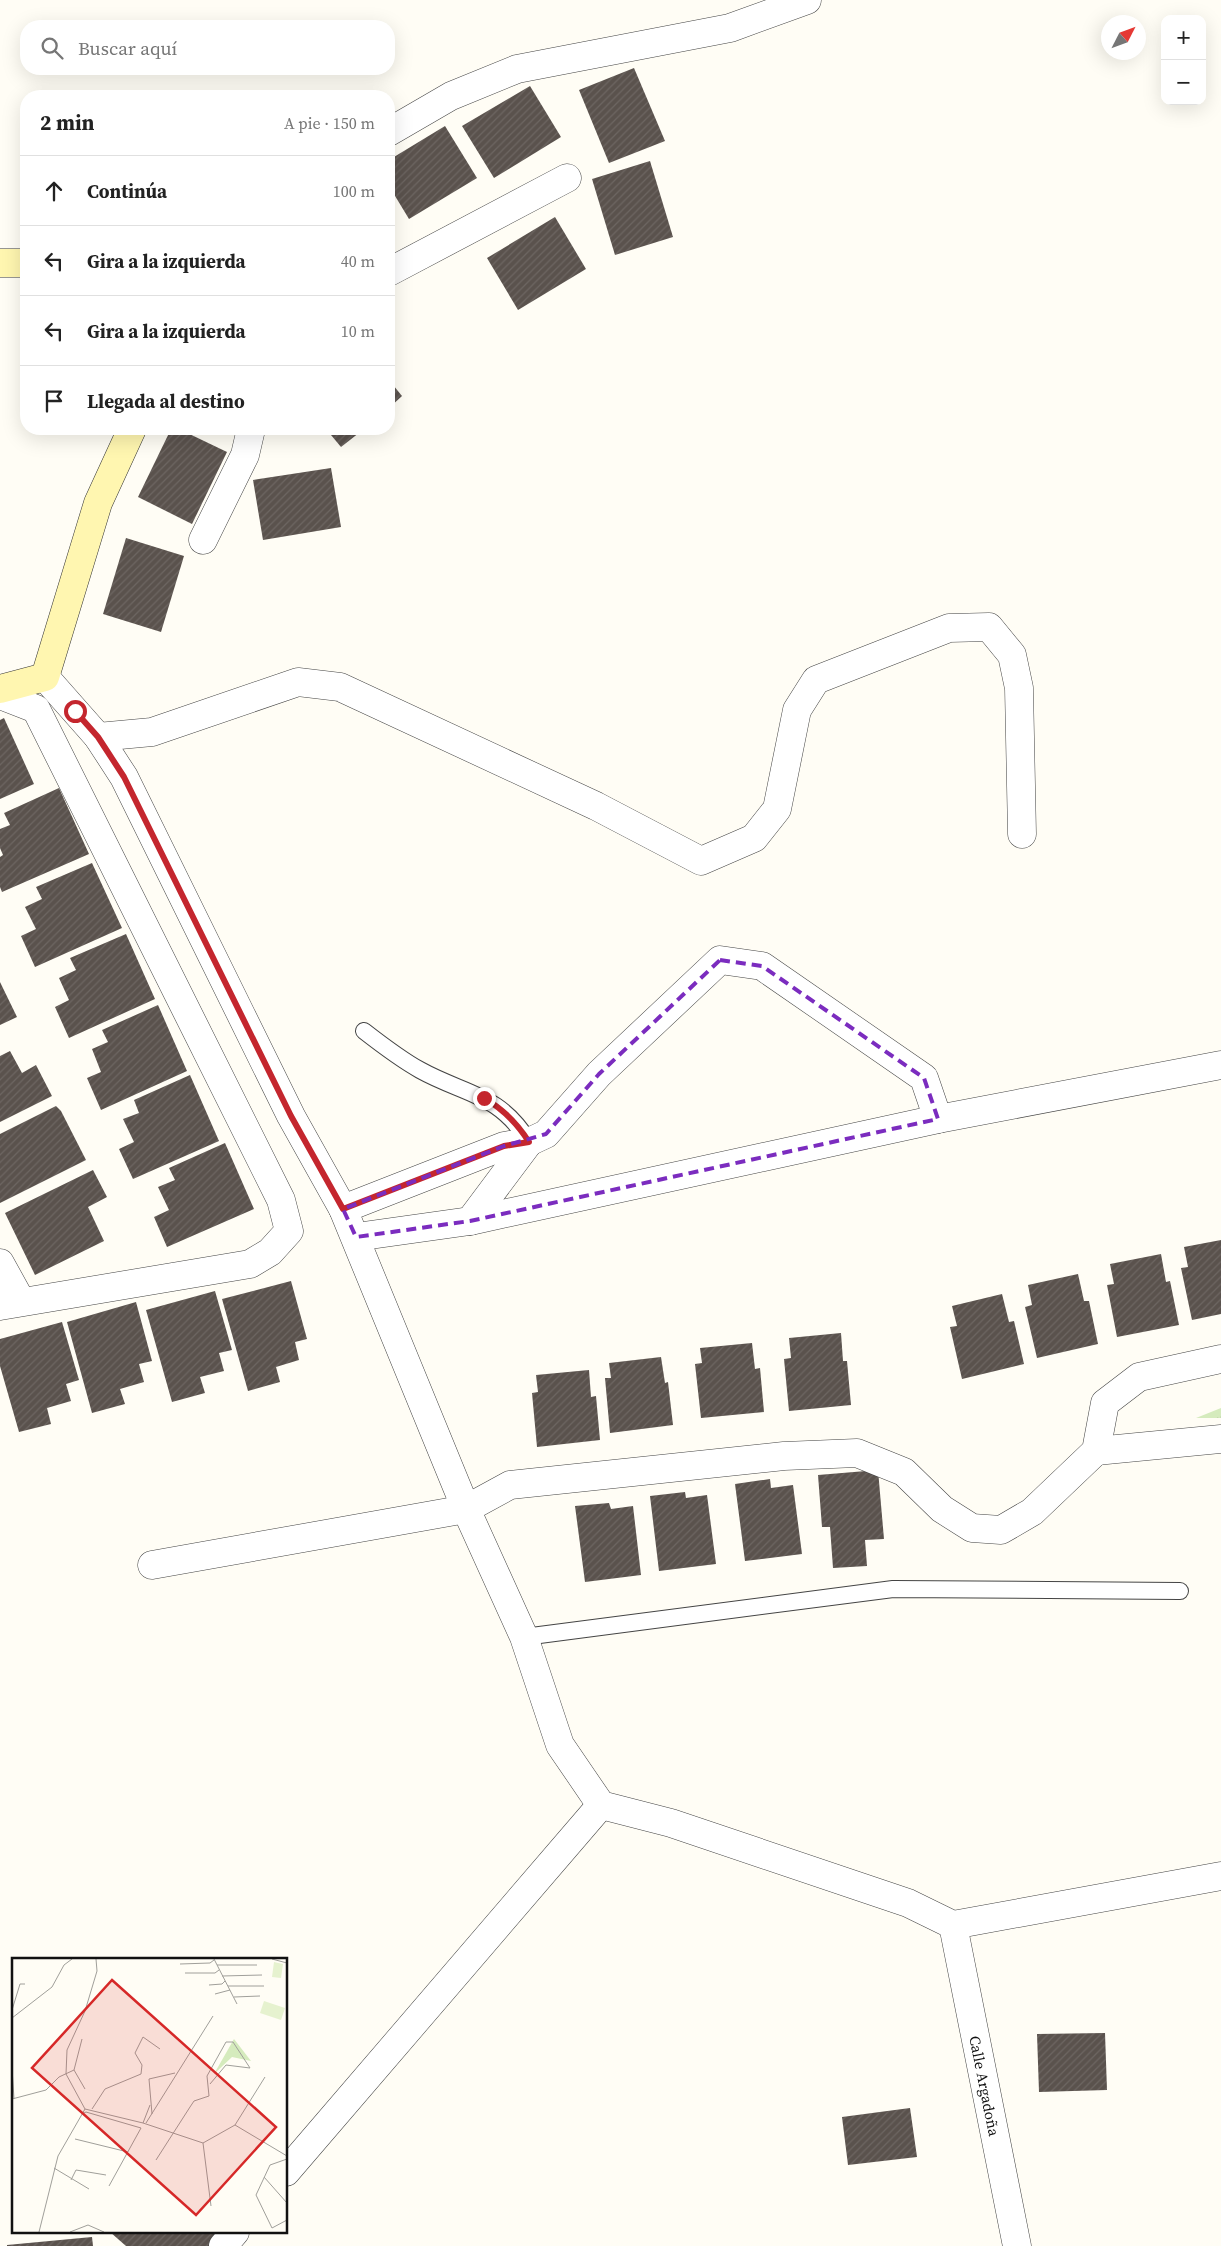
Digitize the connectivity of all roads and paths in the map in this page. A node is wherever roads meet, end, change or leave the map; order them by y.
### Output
1 (807, 0) edge
2 (395, 129) edge
3 (567, 178) dead end
4 (0, 263) edge
5 (20, 264) edge
6 (395, 269) edge
7 (129, 435) edge
8 (250, 435) edge
9 (203, 540) dead end
10 (45, 677) junction
11 (0, 689) edge
12 (0, 695) edge
13 (98, 737) junction
14 (1022, 834) dead end
15 (364, 1031) dead end
16 (1221, 1064) edge
17 (938, 1119) junction
18 (529, 1142) junction
19 (343, 1209) junction
20 (470, 1221) junction
21 (356, 1237) junction
22 (0, 1263) edge
23 (10, 1303) edge
24 (1221, 1359) edge
25 (1221, 1439) edge
26 (1096, 1451) junction
27 (466, 1509) junction
28 (152, 1565) dead end
29 (1180, 1591) dead end
30 (524, 1637) junction
31 (601, 1805) junction
32 (1221, 1876) edge
33 (953, 1925) junction
34 (288, 2170) edge
35 (233, 2234) edge
36 (223, 2246) edge
37 (1017, 2246) edge

1 - 2 street
3 - 6 street
4 - 5 street
7 - 10 street
8 - 9 street
10 - 11 street
10 - 13 street
12 - 23 street
13 - 14 street
13 - 19 street
15 - 18 lane
16 - 17 street
17 - 18 street
17 - 20 street
18 - 19 street
18 - 20 street
19 - 21 street
20 - 21 street
21 - 27 street
22 - 23 street
24 - 26 street
25 - 26 street
26 - 27 street
27 - 28 street
27 - 30 street
29 - 30 lane
30 - 31 street
31 - 33 street
31 - 34 street
32 - 33 street
33 - 37 street, Calle Argadoña
35 - 36 street

